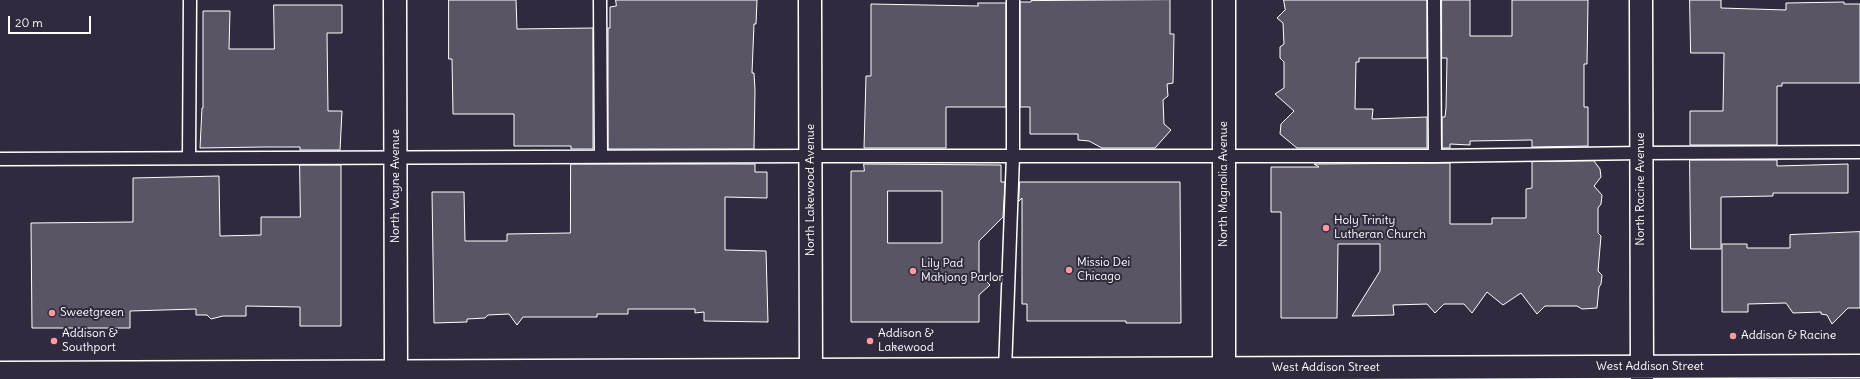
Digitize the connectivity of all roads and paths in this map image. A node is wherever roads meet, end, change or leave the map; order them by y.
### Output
1 (190, 0) edge
2 (395, 0) edge
3 (600, 0) edge
4 (810, 0) edge
5 (1013, 0) edge
6 (1224, 0) edge
7 (1434, 0) edge
8 (1641, 0) edge
9 (1860, 152) edge
10 (1641, 153) junction
11 (810, 156) junction
12 (1012, 156) junction
13 (1224, 156) junction
14 (1434, 156) junction
15 (601, 157) junction
16 (189, 158) junction
17 (396, 158) junction
18 (0, 159) edge
19 (1860, 366) edge
20 (1224, 369) junction
21 (1005, 370) junction
22 (396, 372) junction
23 (0, 373) edge
24 (1642, 373) edge
25 (811, 375) edge
26 (195, 376) edge

1 - 16 lane
2 - 17 street, North Wayne Avenue
3 - 15 lane
4 - 11 street, North Lakewood Avenue
5 - 12 lane
6 - 13 street, North Magnolia Avenue
7 - 14 lane
8 - 10 street, North Racine Avenue
9 - 10 lane
10 - 14 lane
10 - 24 street, North Racine Avenue
11 - 12 lane
11 - 15 lane
11 - 25 street, North Lakewood Avenue
12 - 13 lane
12 - 21 lane
13 - 14 lane
13 - 20 street, North Magnolia Avenue
15 - 17 lane
16 - 17 lane
16 - 18 lane
17 - 22 street, North Wayne Avenue
19 - 24 street, West Addison Street
20 - 21 street, West Addison Street
20 - 24 street, West Addison Street
21 - 25 street, West Addison Street
22 - 25 street, West Addison Street
22 - 26 street, West Addison Street
23 - 26 street, West Addison Street

